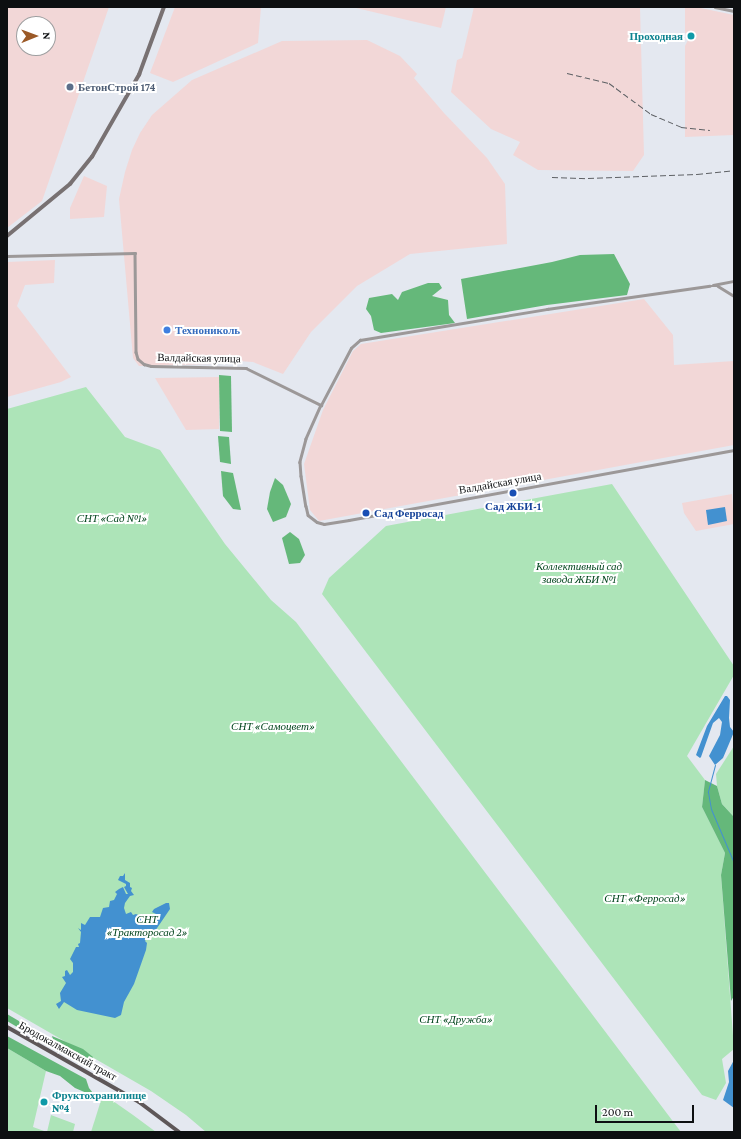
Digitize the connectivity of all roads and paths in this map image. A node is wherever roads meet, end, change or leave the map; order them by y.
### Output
1 (164, 7) edge
2 (715, 7) edge
3 (734, 11) edge
4 (7, 236) edge
5 (7, 256) edge
6 (734, 281) edge
7 (709, 286) junction
8 (734, 296) edge
9 (321, 405) junction
10 (734, 450) edge
11 (7, 1028) edge
12 (179, 1132) edge

1 - 4 street
2 - 3 street
5 - 9 street, Валдайская улица
6 - 7 street
7 - 8 street
7 - 9 street
9 - 10 street, Валдайская улица
11 - 12 main road, Бродокалмакский тракт

